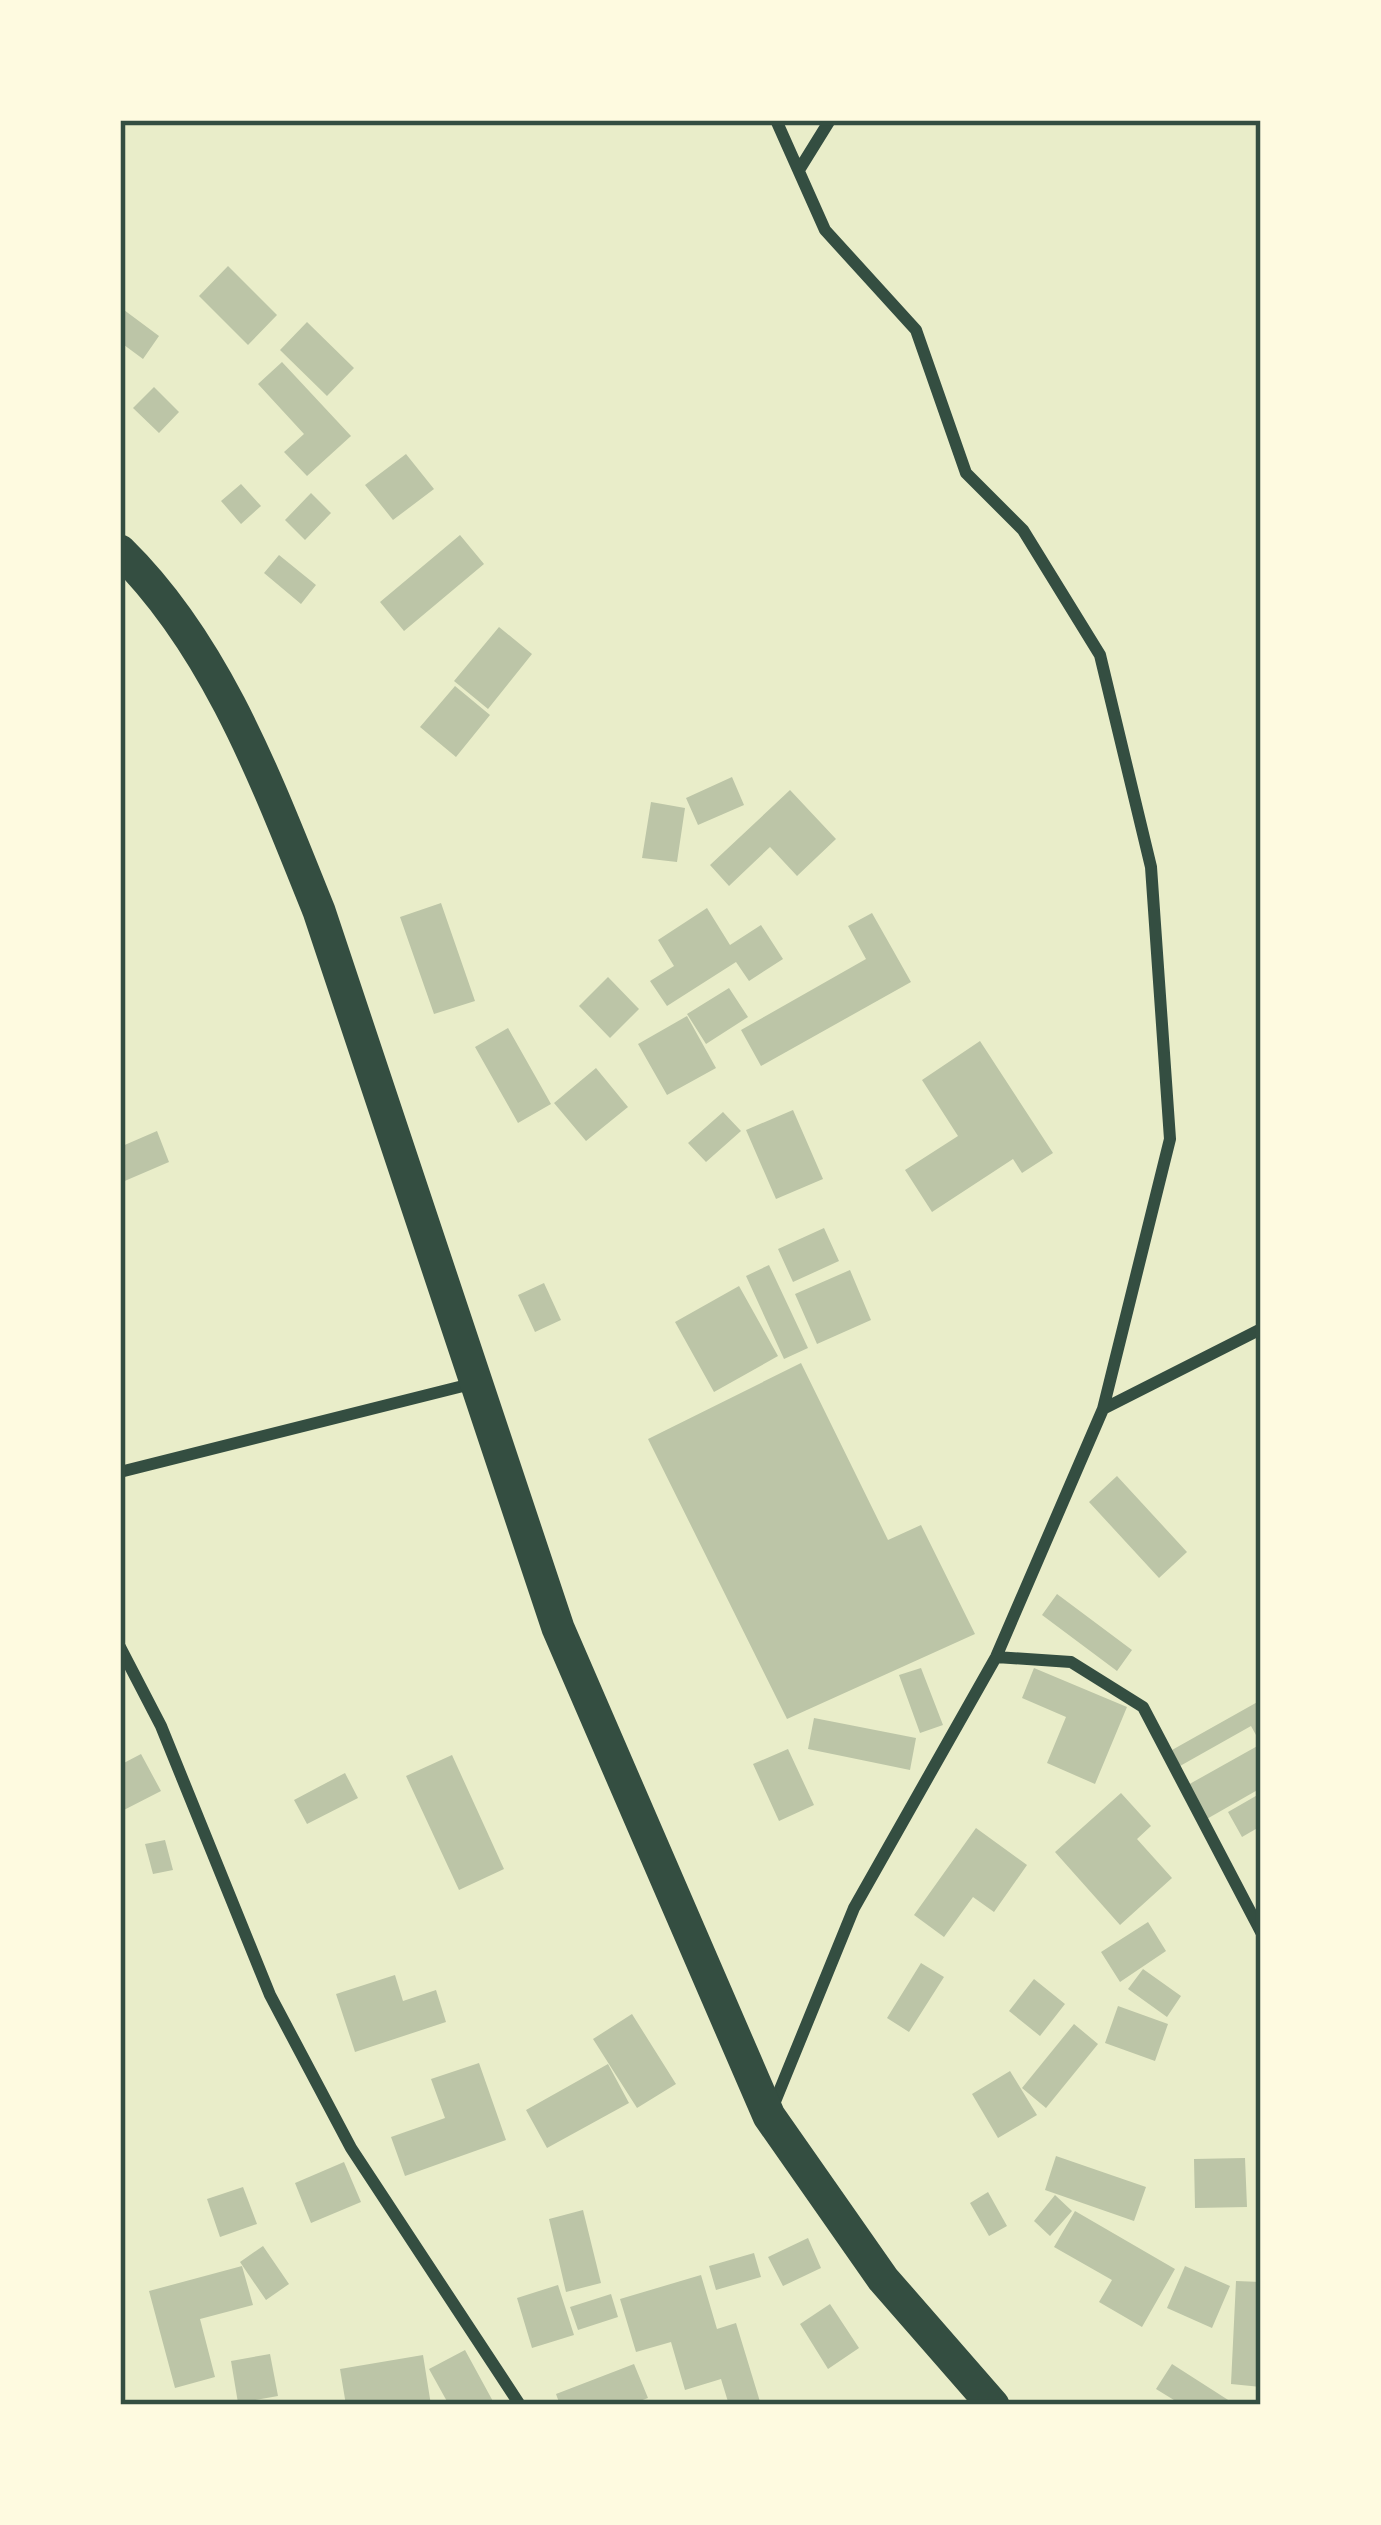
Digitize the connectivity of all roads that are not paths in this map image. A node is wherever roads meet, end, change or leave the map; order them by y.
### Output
1 (776, 120) edge
2 (830, 120) edge
3 (799, 170) junction
4 (120, 550) edge
5 (1261, 1329) edge
6 (478, 1383) junction
7 (1103, 1409) junction
8 (120, 1472) edge
9 (120, 1647) edge
10 (996, 1657) junction
11 (1261, 1932) edge
12 (770, 2116) junction
13 (520, 2405) edge
14 (993, 2405) edge

1 - 3 street
2 - 3 street
3 - 7 street
4 - 6 highway
5 - 7 street
6 - 8 street
6 - 12 highway
7 - 10 street
9 - 13 street
10 - 11 street
10 - 12 street
12 - 14 highway

